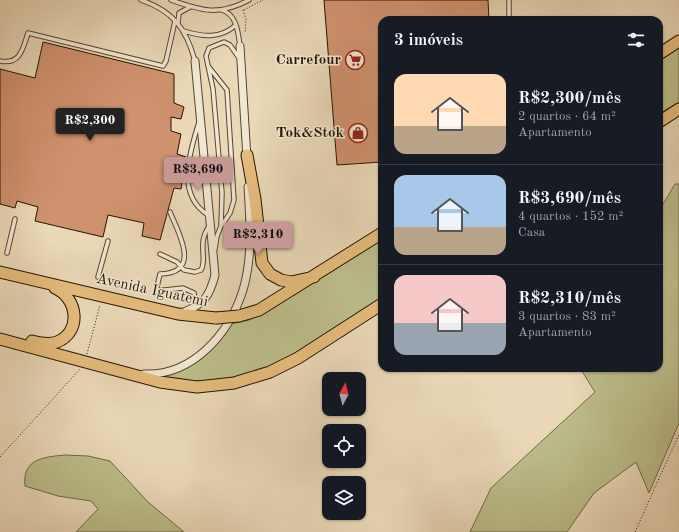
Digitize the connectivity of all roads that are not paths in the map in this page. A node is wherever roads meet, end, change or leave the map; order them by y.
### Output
1 (141, 0) edge
2 (172, 0) edge
3 (249, 0) edge
4 (509, 0) edge
5 (191, 7) junction
6 (221, 10) junction
7 (509, 16) edge
8 (177, 22) junction
9 (236, 25) junction
10 (183, 30) junction
11 (679, 41) edge
12 (240, 46) joint
13 (663, 51) edge
14 (0, 61) edge
15 (195, 61) joint
16 (242, 65) junction
17 (208, 66) junction
18 (679, 109) edge
19 (200, 117) junction
20 (663, 119) edge
21 (247, 155) junction
22 (170, 212) dead end
23 (210, 215) junction
24 (15, 219) dead end
25 (210, 224) junction
26 (222, 226) junction
27 (378, 236) edge
28 (108, 241) dead end
29 (7, 253) dead end
30 (160, 254) dead end
31 (214, 257) junction
32 (181, 267) junction
33 (0, 272) edge
34 (98, 277) dead end
35 (314, 277) junction
36 (44, 283) junction
37 (196, 307) junction
38 (378, 307) edge
39 (178, 314) junction
40 (0, 338) edge
41 (122, 371) junction

1 - 8 lane
2 - 5 lane
3 - 6 lane
4 - 7 lane
5 - 6 lane
5 - 8 lane
6 - 9 lane
8 - 10 lane
8 - 14 lane
9 - 10 lane
9 - 12 lane
10 - 15 lane
11 - 13 main road
12 - 16 street
15 - 19 street
16 - 17 lane
16 - 21 street
17 - 26 lane
17 - 26 lane
18 - 20 main road
19 - 23 street
19 - 23 lane
21 - 35 main road
21 - 41 street
22 - 32 lane
23 - 25 street
24 - 29 lane
25 - 31 street
25 - 32 lane
26 - 31 lane
27 - 35 main road, Avenida Iguatemi
28 - 34 lane
30 - 32 lane
31 - 37 street
32 - 37 lane
33 - 36 main road, Avenida Iguatemi
35 - 39 main road, Avenida Iguatemi, bridge
36 - 39 main road, Avenida Iguatemi
36 - 40 main road
37 - 39 street
38 - 41 main road
40 - 41 main road

